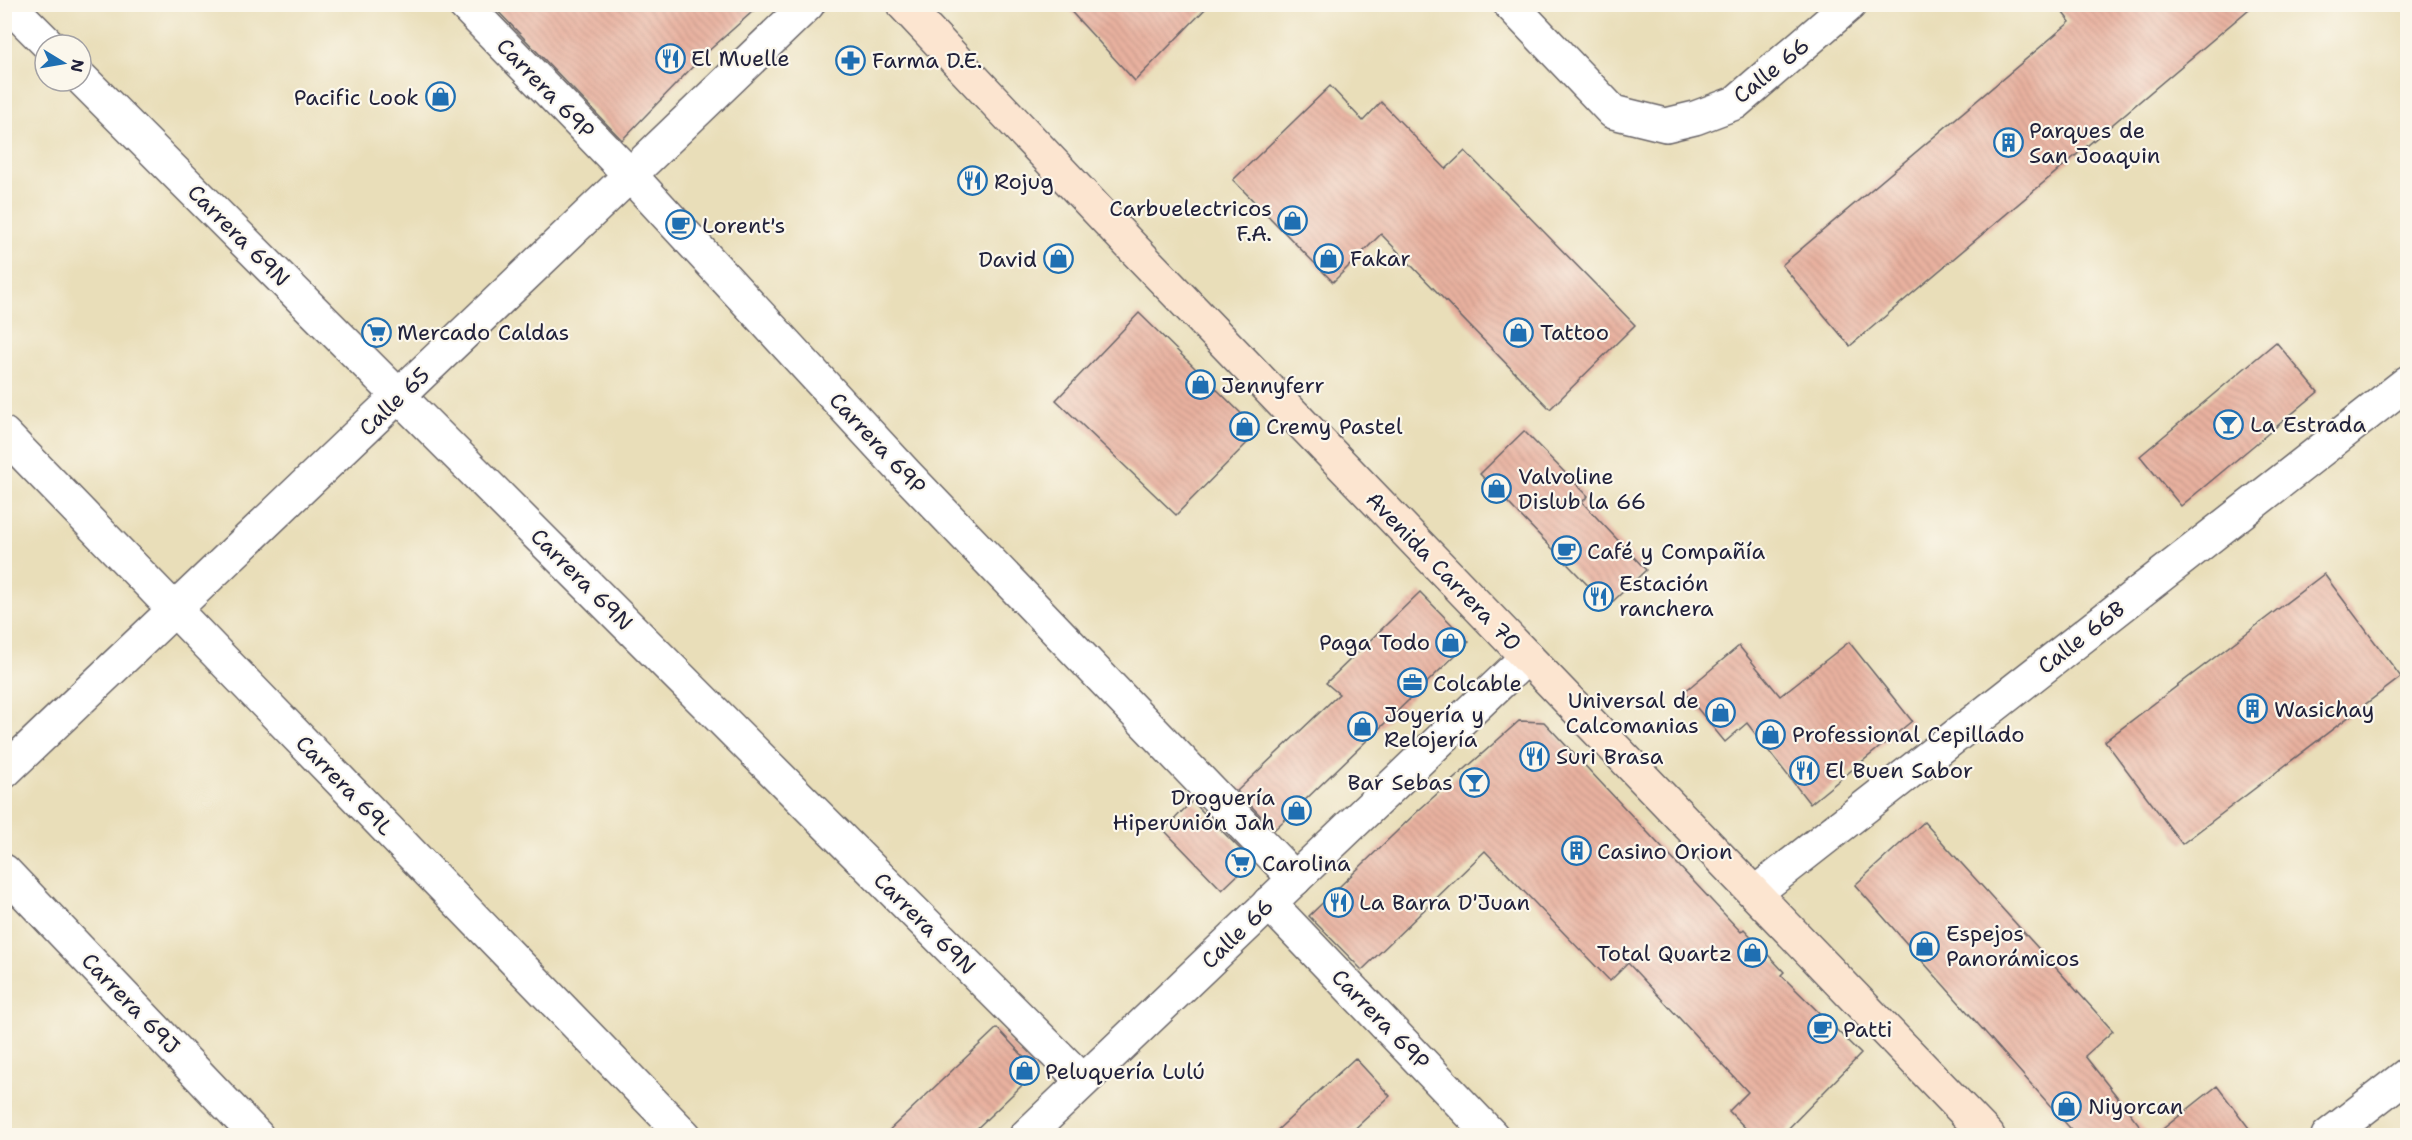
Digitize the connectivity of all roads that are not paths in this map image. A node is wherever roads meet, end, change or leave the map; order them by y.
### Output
1 (8, 4) edge
2 (464, 4) edge
3 (808, 4) edge
4 (903, 4) edge
5 (1510, 4) edge
6 (1850, 4) edge
7 (36, 33) edge
8 (93, 90) edge
9 (630, 176) junction
10 (2408, 382) edge
11 (399, 396) junction
12 (4, 434) edge
13 (174, 609) junction
14 (1527, 657) junction
15 (4, 772) edge
16 (4, 871) edge
17 (1295, 879) junction
18 (1755, 893) junction
19 (1269, 903) junction
20 (2408, 1074) edge
21 (1083, 1081) junction
22 (257, 1136) edge
23 (685, 1136) edge
24 (1026, 1136) edge
25 (1492, 1136) edge
26 (1988, 1136) edge
27 (2328, 1136) edge

1 - 7 street
2 - 9 street, Carrera 69P
3 - 9 street, Calle 65
4 - 14 main road, Avenida Carrera 70
5 - 6 street, Calle 66
8 - 11 street, Carrera 69N
9 - 11 street, Calle 65
9 - 17 street, Carrera 69P
10 - 18 street, Calle 66B
11 - 13 street, Calle 65
11 - 21 street, Carrera 69N
12 - 13 street, Carrera 69L
13 - 15 street, Calle 65
13 - 23 street, Carrera 69L
14 - 17 street, Calle 66
14 - 18 main road, Avenida Carrera 70
16 - 22 street, Carrera 69J
17 - 19 street, Calle 66
18 - 26 main road, Avenida Carrera 70
19 - 21 street, Calle 66
19 - 25 street, Carrera 69P
20 - 27 street
21 - 24 street, Calle 66

